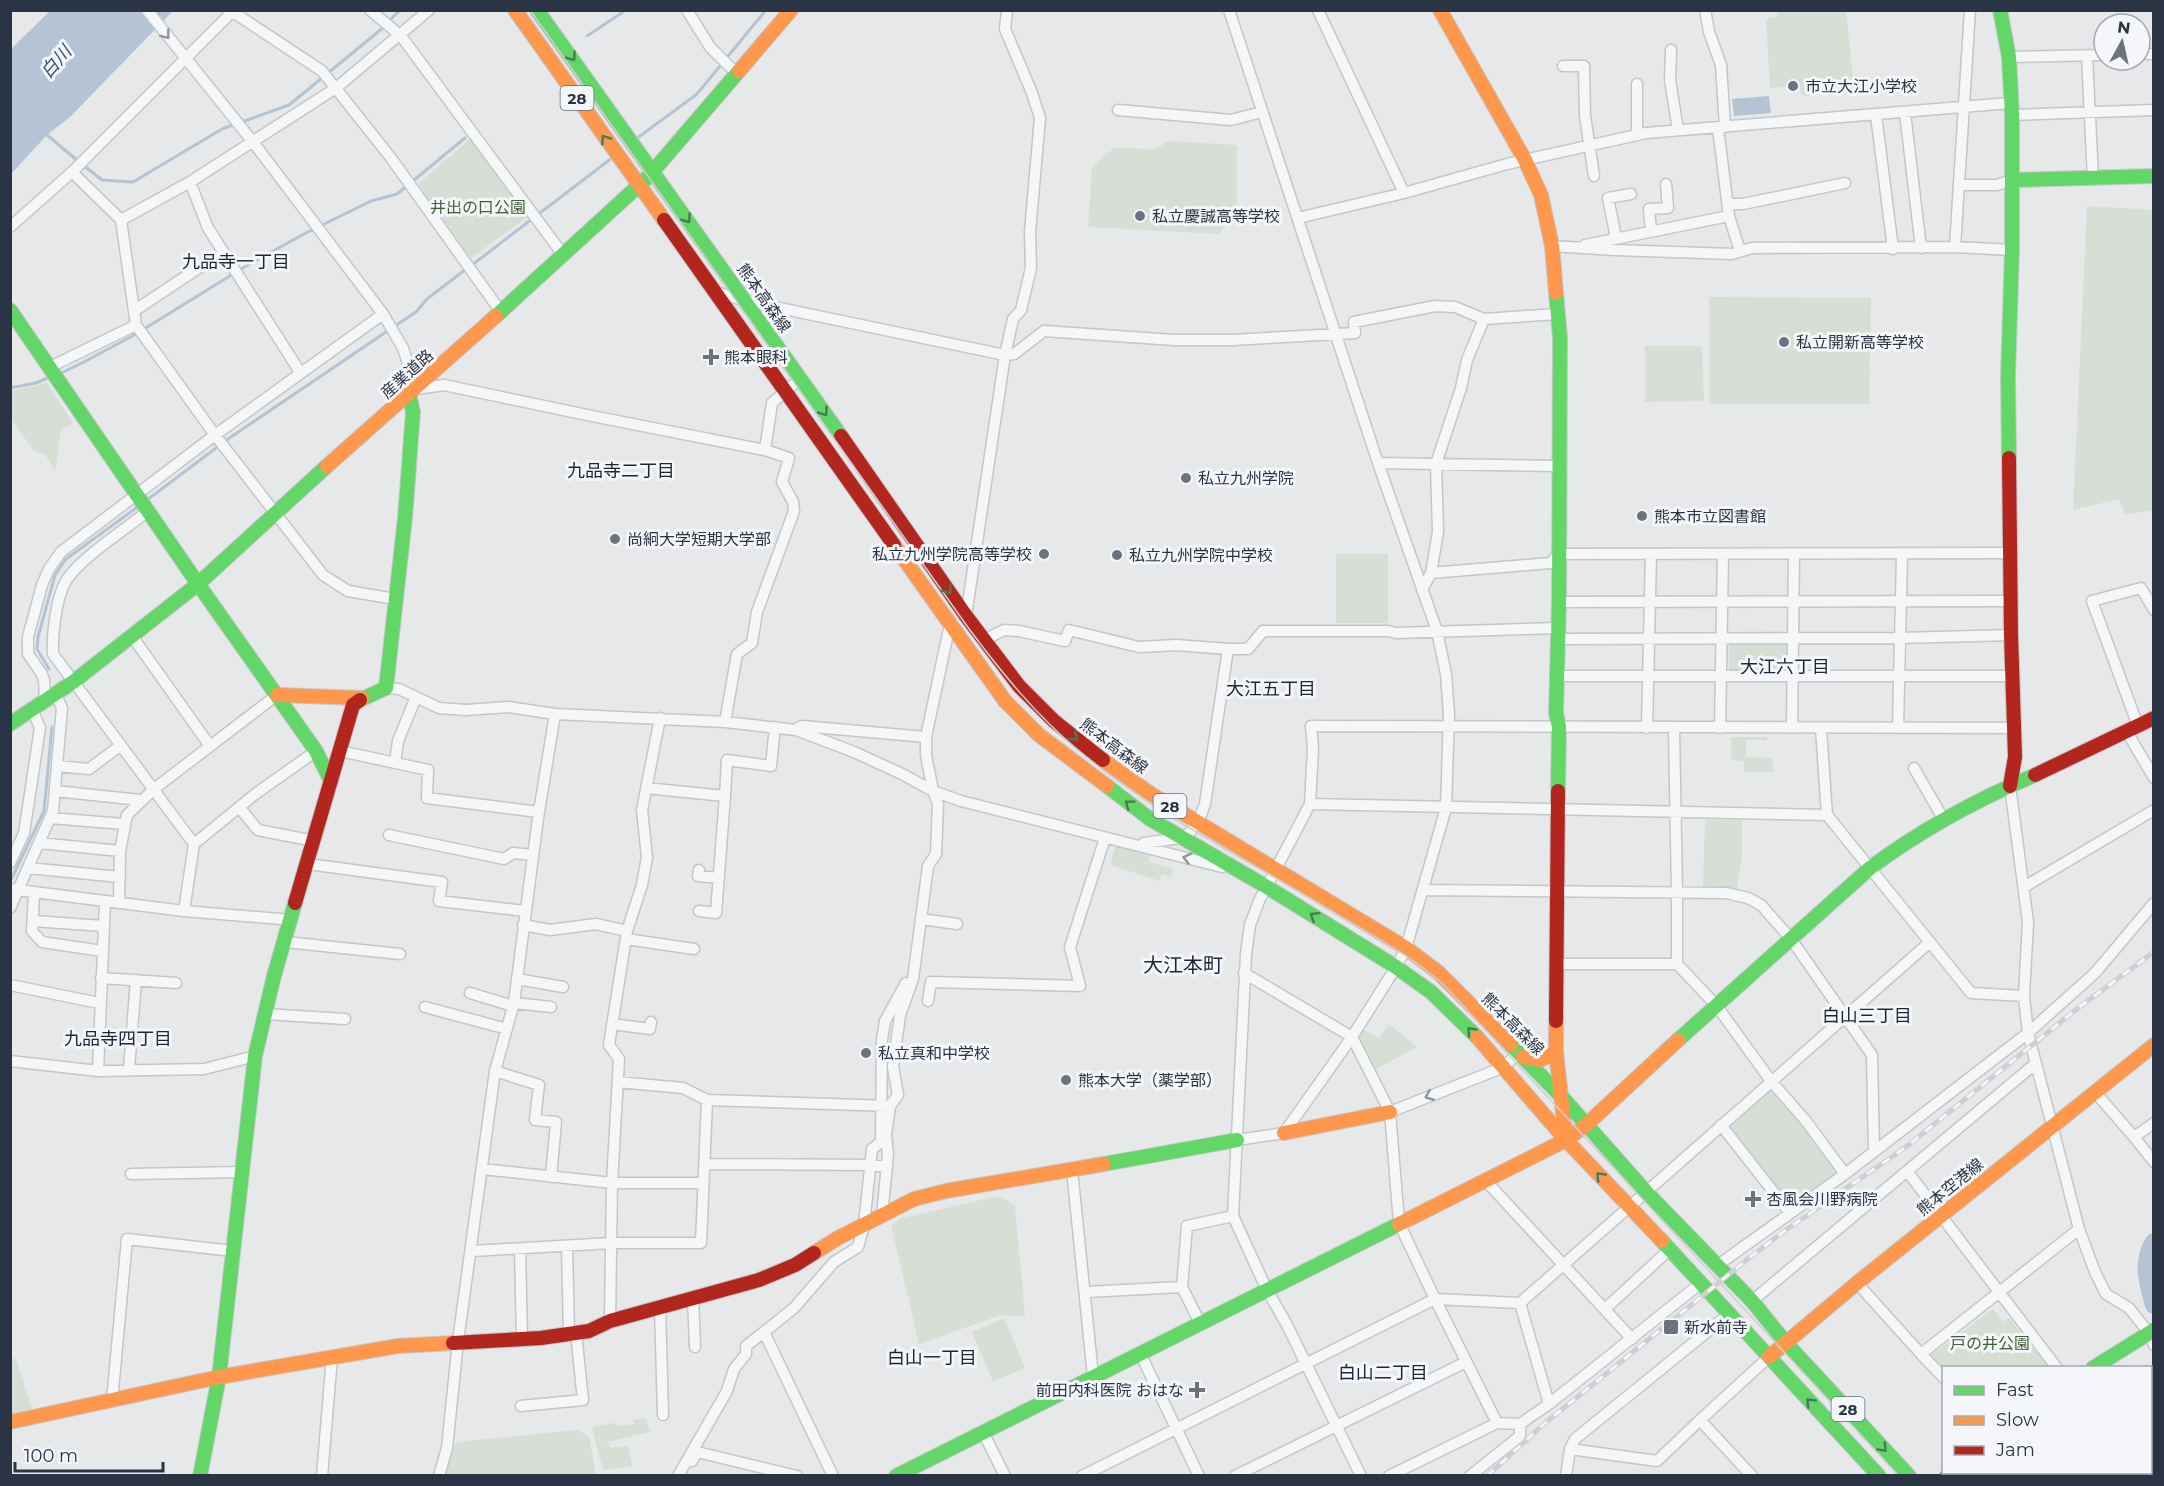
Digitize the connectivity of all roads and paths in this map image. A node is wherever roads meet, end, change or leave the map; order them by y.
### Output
1 (147, 10) edge
2 (370, 10) edge
3 (429, 10) edge
4 (515, 10) edge
5 (537, 10) edge
6 (687, 10) edge
7 (791, 10) edge
8 (1007, 10) edge
9 (1229, 10) edge
10 (1318, 10) edge
11 (1440, 10) edge
12 (1706, 10) edge
13 (1970, 10) edge
14 (2000, 10) edge
15 (234, 11) edge
16 (401, 36) junction
17 (1671, 51) dead end
18 (2087, 56) junction
19 (2092, 56) edge
20 (2009, 57) junction
21 (186, 60) junction
22 (1563, 66) dead end
23 (737, 74) junction
24 (1637, 84) dead end
25 (336, 88) junction
26 (1965, 107) junction
27 (2011, 109) junction
28 (1118, 110) dead end
29 (2154, 110) edge
30 (1262, 111) junction
31 (1905, 113) junction
32 (2090, 113) junction
33 (1875, 115) junction
34 (1721, 127) junction
35 (1678, 130) junction
36 (1637, 135) junction
37 (253, 142) junction
38 (1589, 146) junction
39 (1526, 160) junction
40 (654, 171) junction
41 (72, 172) junction
42 (1594, 176) dead end
43 (2154, 176) edge
44 (2093, 179) junction
45 (2012, 180) junction
46 (190, 182) junction
47 (1845, 183) dead end
48 (1666, 184) dead end
49 (1959, 185) junction
50 (638, 187) junction
51 (1404, 193) junction
52 (1631, 194) dead end
53 (1728, 204) junction
54 (1729, 216) junction
55 (1298, 218) junction
56 (121, 220) junction
57 (10, 227) edge
58 (1651, 231) junction
59 (1616, 238) junction
60 (1552, 246) junction
61 (1572, 247) junction
62 (1955, 247) junction
63 (1921, 248) junction
64 (1893, 249) junction
65 (2012, 250) junction
66 (1740, 251) junction
67 (224, 255) junction
68 (564, 255) junction
69 (714, 292) junction
70 (746, 301) junction
71 (10, 310) edge
72 (134, 311) junction
73 (501, 312) junction
74 (383, 314) junction
75 (1557, 314) junction
76 (1484, 319) junction
77 (136, 325) junction
78 (1336, 335) junction
79 (1005, 355) junction
80 (50, 367) junction
81 (300, 372) junction
82 (801, 378) junction
83 (412, 392) junction
84 (785, 393) junction
85 (215, 435) junction
86 (765, 450) junction
87 (1378, 464) junction
88 (1436, 465) junction
89 (1558, 466) junction
90 (137, 495) junction
91 (148, 511) junction
92 (276, 512) junction
93 (2010, 553) junction
94 (1558, 554) junction
95 (1652, 554) junction
96 (1723, 554) junction
97 (1794, 554) junction
98 (1902, 554) junction
99 (1431, 573) junction
100 (198, 584) junction
101 (1422, 590) junction
102 (395, 598) junction
103 (1901, 601) junction
104 (2010, 601) junction
105 (1559, 602) junction
106 (1650, 602) junction
107 (1793, 602) junction
108 (1723, 603) junction
109 (2154, 610) edge
110 (966, 616) junction
111 (950, 624) junction
112 (1437, 631) junction
113 (1558, 634) junction
114 (2011, 635) junction
115 (132, 636) junction
116 (1721, 638) junction
117 (1793, 638) junction
118 (1650, 639) junction
119 (1900, 639) junction
120 (984, 640) junction
121 (1228, 649) junction
122 (1557, 676) junction
123 (1648, 676) junction
124 (1721, 676) junction
125 (1793, 676) junction
126 (1899, 676) junction
127 (2012, 676) junction
128 (73, 682) junction
129 (386, 688) junction
130 (277, 694) junction
131 (50, 697) junction
132 (416, 697) junction
133 (362, 698) junction
134 (32, 709) junction
135 (555, 714) junction
136 (660, 718) junction
137 (2154, 718) edge
138 (725, 722) junction
139 (10, 724) edge
140 (775, 727) junction
141 (1447, 727) junction
142 (1559, 727) junction
143 (1647, 728) junction
144 (1674, 728) junction
145 (1720, 728) junction
146 (1792, 728) junction
147 (2014, 728) junction
148 (1821, 729) junction
149 (1898, 729) junction
150 (2133, 729) junction
151 (796, 730) junction
152 (926, 737) junction
153 (121, 745) junction
154 (210, 746) junction
155 (316, 751) junction
156 (340, 751) junction
157 (395, 763) junction
158 (57, 766) junction
159 (1914, 768) dead end
160 (2154, 778) edge
161 (331, 781) junction
162 (2010, 786) junction
163 (646, 788) junction
164 (154, 789) junction
165 (55, 790) junction
166 (933, 791) junction
167 (725, 796) junction
168 (140, 800) junction
169 (1310, 804) junction
170 (239, 807) junction
171 (1446, 808) junction
172 (1558, 809) junction
173 (2154, 810) edge
174 (539, 812) junction
175 (1676, 812) junction
176 (1827, 815) junction
177 (50, 818) junction
178 (1150, 819) junction
179 (1944, 820) junction
180 (1198, 823) junction
181 (124, 824) junction
182 (389, 835) dead end
183 (1105, 838) junction
184 (1181, 838) junction
185 (314, 841) junction
186 (39, 843) junction
187 (194, 844) junction
188 (1134, 844) junction
189 (120, 851) junction
190 (533, 855) junction
191 (10, 862) edge
192 (308, 864) junction
193 (28, 868) junction
194 (1870, 868) junction
195 (699, 870) dead end
196 (1276, 870) junction
197 (1240, 872) junction
198 (120, 877) junction
199 (719, 878) junction
200 (1267, 887) junction
201 (2024, 887) junction
202 (14, 890) edge
203 (1423, 890) junction
204 (1559, 891) junction
205 (34, 893) junction
206 (1677, 893) junction
207 (105, 902) junction
208 (119, 903) junction
209 (2154, 903) edge
210 (10, 908) edge
211 (525, 910) junction
212 (184, 911) junction
213 (699, 911) dead end
214 (921, 919) junction
215 (292, 920) junction
216 (33, 921) junction
217 (957, 924) dead end
218 (523, 925) junction
219 (103, 926) junction
220 (627, 935) junction
221 (1791, 939) junction
222 (285, 942) junction
223 (1930, 942) junction
224 (1406, 948) junction
225 (694, 949) dead end
226 (102, 951) junction
227 (400, 954) dead end
228 (1558, 964) junction
229 (1677, 964) junction
230 (1396, 968) junction
231 (1244, 973) junction
232 (100, 978) junction
233 (517, 979) junction
234 (136, 980) junction
235 (176, 982) dead end
236 (10, 985) edge
237 (563, 987) dead end
238 (470, 993) dead end
239 (2024, 996) junction
240 (928, 1001) dead end
241 (99, 1003) junction
242 (513, 1004) junction
243 (1716, 1005) junction
244 (425, 1007) dead end
245 (551, 1007) dead end
246 (265, 1014) junction
247 (1845, 1016) junction
248 (345, 1019) dead end
249 (612, 1024) junction
250 (507, 1029) junction
251 (650, 1030) dead end
252 (2028, 1033) junction
253 (1352, 1037) junction
254 (2154, 1045) edge
255 (1556, 1052) junction
256 (1521, 1055) junction
257 (255, 1056) junction
258 (10, 1061) edge
259 (2036, 1063) junction
260 (1504, 1067) junction
261 (129, 1069) junction
262 (98, 1071) junction
263 (495, 1071) junction
264 (618, 1082) junction
265 (1771, 1082) junction
266 (2095, 1092) junction
267 (1562, 1097) junction
268 (707, 1100) junction
269 (886, 1106) junction
270 (1390, 1112) junction
271 (2154, 1123) edge
272 (1586, 1125) junction
273 (1721, 1125) junction
274 (2053, 1125) junction
275 (1284, 1133) junction
276 (2134, 1137) junction
277 (1237, 1140) junction
278 (1566, 1140) junction
279 (1874, 1151) junction
280 (2154, 1162) edge
281 (705, 1164) junction
282 (871, 1165) junction
283 (886, 1167) junction
284 (482, 1169) junction
285 (1072, 1170) junction
286 (1907, 1171) junction
287 (242, 1172) junction
288 (131, 1174) dead end
289 (1845, 1174) junction
290 (551, 1177) junction
291 (1485, 1180) junction
292 (612, 1183) junction
293 (704, 1183) junction
294 (1647, 1193) junction
295 (1629, 1207) junction
296 (1790, 1213) junction
297 (882, 1216) junction
298 (1233, 1216) junction
299 (1941, 1216) junction
300 (1399, 1223) junction
301 (864, 1225) junction
302 (2079, 1229) junction
303 (612, 1243) junction
304 (567, 1246) junction
305 (520, 1249) junction
306 (1670, 1249) junction
307 (233, 1251) junction
308 (472, 1251) junction
309 (1564, 1265) junction
310 (1718, 1265) junction
311 (1701, 1283) junction
312 (1857, 1283) junction
313 (1182, 1287) junction
314 (1267, 1290) junction
315 (1086, 1292) junction
316 (2001, 1293) junction
317 (693, 1298) junction
318 (1435, 1299) junction
319 (1752, 1301) junction
320 (1521, 1303) junction
321 (660, 1307) junction
322 (1605, 1310) junction
323 (1729, 1314) junction
324 (610, 1321) junction
325 (1200, 1323) junction
326 (764, 1332) junction
327 (572, 1333) junction
328 (2152, 1336) edge
329 (522, 1339) junction
330 (1632, 1339) junction
331 (458, 1341) junction
332 (1786, 1343) junction
333 (695, 1347) dead end
334 (1140, 1353) junction
335 (1921, 1354) junction
336 (332, 1357) junction
337 (1769, 1358) junction
338 (1466, 1362) junction
339 (1307, 1364) junction
340 (2056, 1366) edge
341 (2097, 1366) edge
342 (1094, 1376) junction
343 (1942, 1376) edge
344 (219, 1377) junction
345 (112, 1401) junction
346 (1549, 1404) junction
347 (521, 1406) dead end
348 (663, 1415) dead end
349 (1700, 1420) junction
350 (10, 1422) edge
351 (1497, 1423) junction
352 (1520, 1424) junction
353 (1336, 1425) junction
354 (1176, 1429) junction
355 (983, 1432) junction
356 (1570, 1449) junction
357 (1086, 1475) edge
358 (200, 1476) edge
359 (322, 1476) edge
360 (440, 1476) edge
361 (678, 1476) edge
362 (684, 1476) edge
363 (797, 1476) edge
364 (833, 1476) edge
365 (896, 1476) edge
366 (1005, 1476) edge
367 (1199, 1476) edge
368 (1235, 1476) edge
369 (1361, 1476) edge
370 (1389, 1476) edge
371 (1470, 1476) edge
372 (1566, 1476) edge
373 (1752, 1476) edge
374 (1879, 1476) edge
375 (1909, 1476) edge

1 -> 21 street
2 - 16 street
3 - 16 street
50 -> 4 street, 熊本高森線 / 28
5 -> 40 street, 熊本高森線 / 28
6 - 23 street
7 - 23 street, 産業道路
8 - 79 street
9 - 30 street
10 - 51 street
11 - 39 street
12 - 34 street
13 - 26 street
14 - 20 street
15 - 21 street
15 - 25 street
16 - 25 street
16 - 68 street
17 - 35 street
18 - 19 street
18 - 20 street
18 - 32 street
20 - 27 street
21 - 37 street
21 - 41 street
22 - 38 street
23 - 40 street, 産業道路
24 - 36 street
25 - 37 street
25 - 73 street
26 - 27 street
26 - 31 street
26 - 49 street
27 - 32 street
27 - 45 street
28 - 30 street
29 - 32 street
30 - 55 street
31 - 33 street
31 - 63 street
32 - 44 street
33 - 34 street
33 - 64 street
34 - 35 street
34 - 53 street
35 - 36 street
36 - 38 street
37 - 46 street
37 - 74 street
38 - 39 street
38 - 42 street
39 - 51 street
39 - 60 street
40 - 50 street, 産業道路
40 -> 70 street, 熊本高森線 / 28
41 - 56 street
41 - 57 street
43 - 44 street
44 - 45 street
45 - 49 street
45 - 65 street
46 - 56 street
46 - 67 street
47 - 53 street
48 - 58 street
49 - 62 street
50 - 68 street, 産業道路
50 - 69 street, 熊本高森線 / 28
51 - 55 street
52 - 59 street
53 - 54 street
54 - 58 street
54 - 66 street
55 - 78 street
56 - 72 street
58 - 59 street
59 - 61 street
60 - 61 street
60 - 75 street
61 - 66 street
62 - 63 street
62 - 65 street
63 - 64 street
64 - 66 street
65 - 93 street
67 - 72 street
67 - 81 street
68 - 73 street, 産業道路
69 - 70 street
69 - 84 street, 熊本高森線 / 28
70 - 79 street
70 - 82 street, 熊本高森線 / 28
71 - 80 street
72 - 77 street
73 - 83 street, 産業道路
74 - 81 street
74 - 83 street
75 - 76 street
75 - 89 street
76 - 78 street
76 - 88 street
77 - 80 street
77 - 85 street
78 - 79 street
78 - 87 street
79 - 110 street
80 - 90 street
81 - 85 street
82 - 84 street
82 -> 110 street, 熊本高森線 / 28
83 - 86 street
83 - 92 street, 産業道路
83 - 102 street
84 - 86 street
84 - 111 street, 熊本高森線 / 28
85 - 90 street
85 - 92 street
86 - 138 street
87 - 88 street
87 - 101 street
88 - 89 street
88 - 99 street
89 - 94 street
90 - 91 street
90 - 131 street
91 - 100 street
91 - 128 street
92 - 100 street, 産業道路
92 - 102 street
93 - 98 street
93 - 104 street
94 - 95 street
94 - 99 street
94 - 105 street
95 - 96 street
95 - 106 street
96 - 97 street
96 - 108 street
97 - 98 street
97 - 107 street
98 - 103 street
99 - 101 street
100 - 115 street, 産業道路
100 - 130 street
101 - 112 street
102 - 129 street
103 - 104 street
103 - 107 street
103 - 119 street
104 - 114 street
105 - 106 street
105 - 113 street
106 - 108 street
106 - 118 street
107 - 108 street
107 - 117 street
108 - 116 street
109 - 150 street
110 - 120 street, 熊本高森線 / 28
111 - 152 street
178 -> 111 street, 熊本高森線 / 28
112 - 113 street
112 - 121 street
112 - 141 street
113 - 118 street
113 - 122 street
114 - 119 street
114 - 127 street
115 - 128 street, 産業道路
115 - 154 street
116 - 117 street
116 - 118 street
116 - 124 street
117 - 119 street
117 - 125 street
118 - 123 street
119 - 126 street
120 - 121 street
120 -> 180 street, 熊本高森線 / 28
121 - 180 street
122 - 123 street
122 - 142 street
123 - 124 street
123 - 143 street
124 - 125 street
124 - 145 street
125 - 126 street
125 - 146 street
126 - 127 street
126 - 149 street
127 - 147 street
128 - 131 street, 産業道路
128 - 153 street
129 - 132 street
129 - 133 street
130 - 133 street
130 - 154 street
130 - 155 street
131 - 134 street, 産業道路
131 - 158 street
132 - 135 street
132 - 157 street
133 - 156 street
134 - 139 street, 産業道路
134 - 191 street
135 - 136 street
135 - 174 street
136 - 138 street
136 - 163 street
137 - 150 street
138 - 140 street
140 - 151 street
140 - 167 street
141 - 142 street
141 - 169 street
141 - 171 street
142 - 143 street
142 - 172 street
143 - 144 street
144 - 145 street
144 - 175 street
145 - 146 street
146 - 148 street
147 - 149 street
147 - 162 street
148 - 149 street
148 - 176 street
150 - 160 street
150 - 162 street
151 - 152 street
151 - 166 street
152 - 166 street
153 - 158 street
153 - 164 street
154 - 164 street
155 - 161 street
155 - 170 street
156 - 157 street
156 - 161 street
157 - 174 street
158 - 165 street
159 - 179 street
161 - 185 street
162 - 179 street
162 - 201 street
163 - 167 street
163 - 220 street
164 - 168 street
164 - 187 street
165 - 168 street
165 - 177 street
166 - 183 street
166 - 214 street
166 - 269 street
167 - 199 street
168 - 181 street
169 - 171 street
169 - 196 street
170 - 185 street
170 - 187 street
171 - 172 street
171 - 203 street
172 - 175 street
172 - 204 street
173 - 201 street
174 - 190 street
175 - 176 street
175 - 206 street
176 - 194 street
177 - 181 street
177 - 186 street
178 - 184 street, 熊本高森線 / 28
178 - 188 street
179 - 194 street
180 - 184 street
180 - 196 street, 熊本高森線 / 28
181 - 189 street
182 - 190 street
183 - 188 street
183 - 240 street
184 - 188 street
184 - 197 street, 熊本高森線 / 28
185 - 192 street
186 - 189 street
186 - 193 street
187 - 212 street
197 -> 188 street
189 - 198 street
190 - 211 street
192 - 211 street
192 - 215 street
193 - 198 street
193 - 202 street
194 - 221 street
194 - 223 street
195 - 199 street
196 - 200 street
196 - 224 street, 熊本高森線 / 28
197 - 200 street, 熊本高森線 / 28
198 - 208 street
199 - 213 street
230 -> 200 street, 熊本高森線 / 28
200 - 231 street
201 - 239 street
202 - 205 street
202 - 210 street
203 - 204 street
203 - 224 street
204 - 206 street
204 - 228 street
205 - 207 street
205 - 216 street
206 - 221 street
206 - 229 street
207 - 208 street
207 - 219 street
208 - 212 street
209 - 252 street
211 - 218 street
212 - 215 street
214 - 217 street
214 - 269 street
215 - 222 street
216 - 219 street
216 - 226 street
218 - 220 street
218 - 233 street
219 - 226 street
220 - 225 street
220 - 249 street
221 - 243 street
221 - 247 street
222 - 227 street
222 - 246 street
223 - 239 street
223 - 247 street
224 - 230 street
224 - 256 street, 熊本高森線 / 28
226 - 232 street
228 - 229 street
228 - 255 street
229 - 243 street
230 - 253 street
260 -> 230 street, 熊本高森線 / 28
231 - 253 street
231 - 277 street
232 - 234 street
232 - 241 street
233 - 237 street
233 - 242 street
234 - 235 street
234 - 261 street
236 - 241 street
238 - 242 street
239 - 252 street
241 - 262 street
242 - 245 street
242 - 250 street
243 - 265 street
243 - 272 street
244 - 250 street
246 - 248 street
246 - 257 street
247 - 265 street
247 - 279 street
249 - 251 street
249 - 264 street
250 - 263 street
252 - 259 street
252 - 279 street
253 - 270 street
253 - 275 street
254 - 266 street, 熊本空港線
255 - 256 street
255 - 267 street
256 - 260 street
256 - 267 street, 熊本高森線 / 28
257 - 261 street
257 - 287 street
258 - 262 street
259 - 274 street
259 - 286 street
260 -> 270 street
260 - 278 street, 熊本高森線 / 28
261 - 262 street
263 - 284 street
263 - 290 street
264 - 268 street
264 - 292 street
265 - 273 street
265 - 289 street
266 - 274 street, 熊本空港線
266 - 276 street
267 - 272 street, 熊本高森線 / 28
267 - 278 street
268 - 269 street
268 - 281 street
269 - 282 street
269 - 283 street
270 - 275 street
270 - 300 street
271 - 276 street
272 - 278 street
272 - 294 street, 熊本高森線 / 28
273 - 294 street
273 - 296 street
274 - 299 street, 熊本空港線
274 - 302 street
275 - 277 street
276 - 280 street
277 - 285 street
277 - 298 street
278 - 291 street
295 -> 278 street, 熊本高森線 / 28
279 - 289 street
281 - 282 street
281 - 293 street
282 - 283 street
282 - 301 street
283 - 297 street
284 - 290 street
284 - 308 street
285 - 297 street
285 - 315 street
286 - 299 street
286 - 319 street
287 - 288 street
287 - 307 street
289 - 296 street
290 - 292 street
291 - 300 street
291 - 309 street
292 - 293 street
292 - 303 street
293 - 303 street
294 - 295 street
294 - 310 street, 熊本高森線 / 28
295 - 306 street, 熊本高森線 / 28
295 - 309 street
296 - 310 street
297 - 301 street
298 - 313 street
298 - 314 street
299 - 312 street, 熊本空港線
299 - 316 street
300 - 314 street
300 - 318 street
301 - 317 street
301 - 326 street
302 - 316 street
302 - 328 street
303 - 304 street
303 - 324 street
304 - 305 street
304 - 327 street
305 - 308 street
305 - 329 street
306 - 311 street, 熊本高森線 / 28
306 - 322 street
307 - 344 street
307 - 345 street
308 - 331 street
309 - 320 street
309 - 322 street
310 - 319 street, 熊本高森線 / 28
311 - 323 street, 熊本高森線 / 28
311 - 330 street
312 - 332 street, 熊本空港線
312 - 335 street
313 - 315 street
313 - 325 street
314 - 325 street
314 - 339 street
315 - 342 street
316 - 335 street
316 - 340 street
317 - 321 street
317 - 333 street
318 - 320 street
318 - 338 street
318 - 339 street
319 - 332 street, 熊本高森線 / 28
320 - 346 street
321 - 324 street
321 - 348 street
322 - 330 street
323 - 337 street, 熊本高森線 / 28
323 - 356 street
324 - 327 street
325 - 334 street
326 - 361 street
326 - 364 street
327 - 329 street
327 - 347 street
328 - 341 street
329 - 331 street
330 - 346 street
331 - 336 street
331 - 360 street
332 - 337 street, 熊本空港線
332 -> 375 street, 熊本高森線 / 28
334 - 342 street
334 - 354 street
335 - 343 street
336 - 344 street
336 - 359 street
337 - 349 street
374 -> 337 street, 熊本高森線 / 28
338 - 351 street
338 - 353 street
339 - 353 street
339 - 354 street
342 - 355 street
344 - 345 street
344 - 358 street
345 - 350 street
346 - 352 street
349 - 356 street
349 - 373 street
351 - 352 street
351 - 370 street
352 - 371 street
353 - 368 street
353 - 369 street
354 - 357 street
354 - 367 street
355 - 365 street
355 - 366 street
356 - 372 street
362 - 363 street

